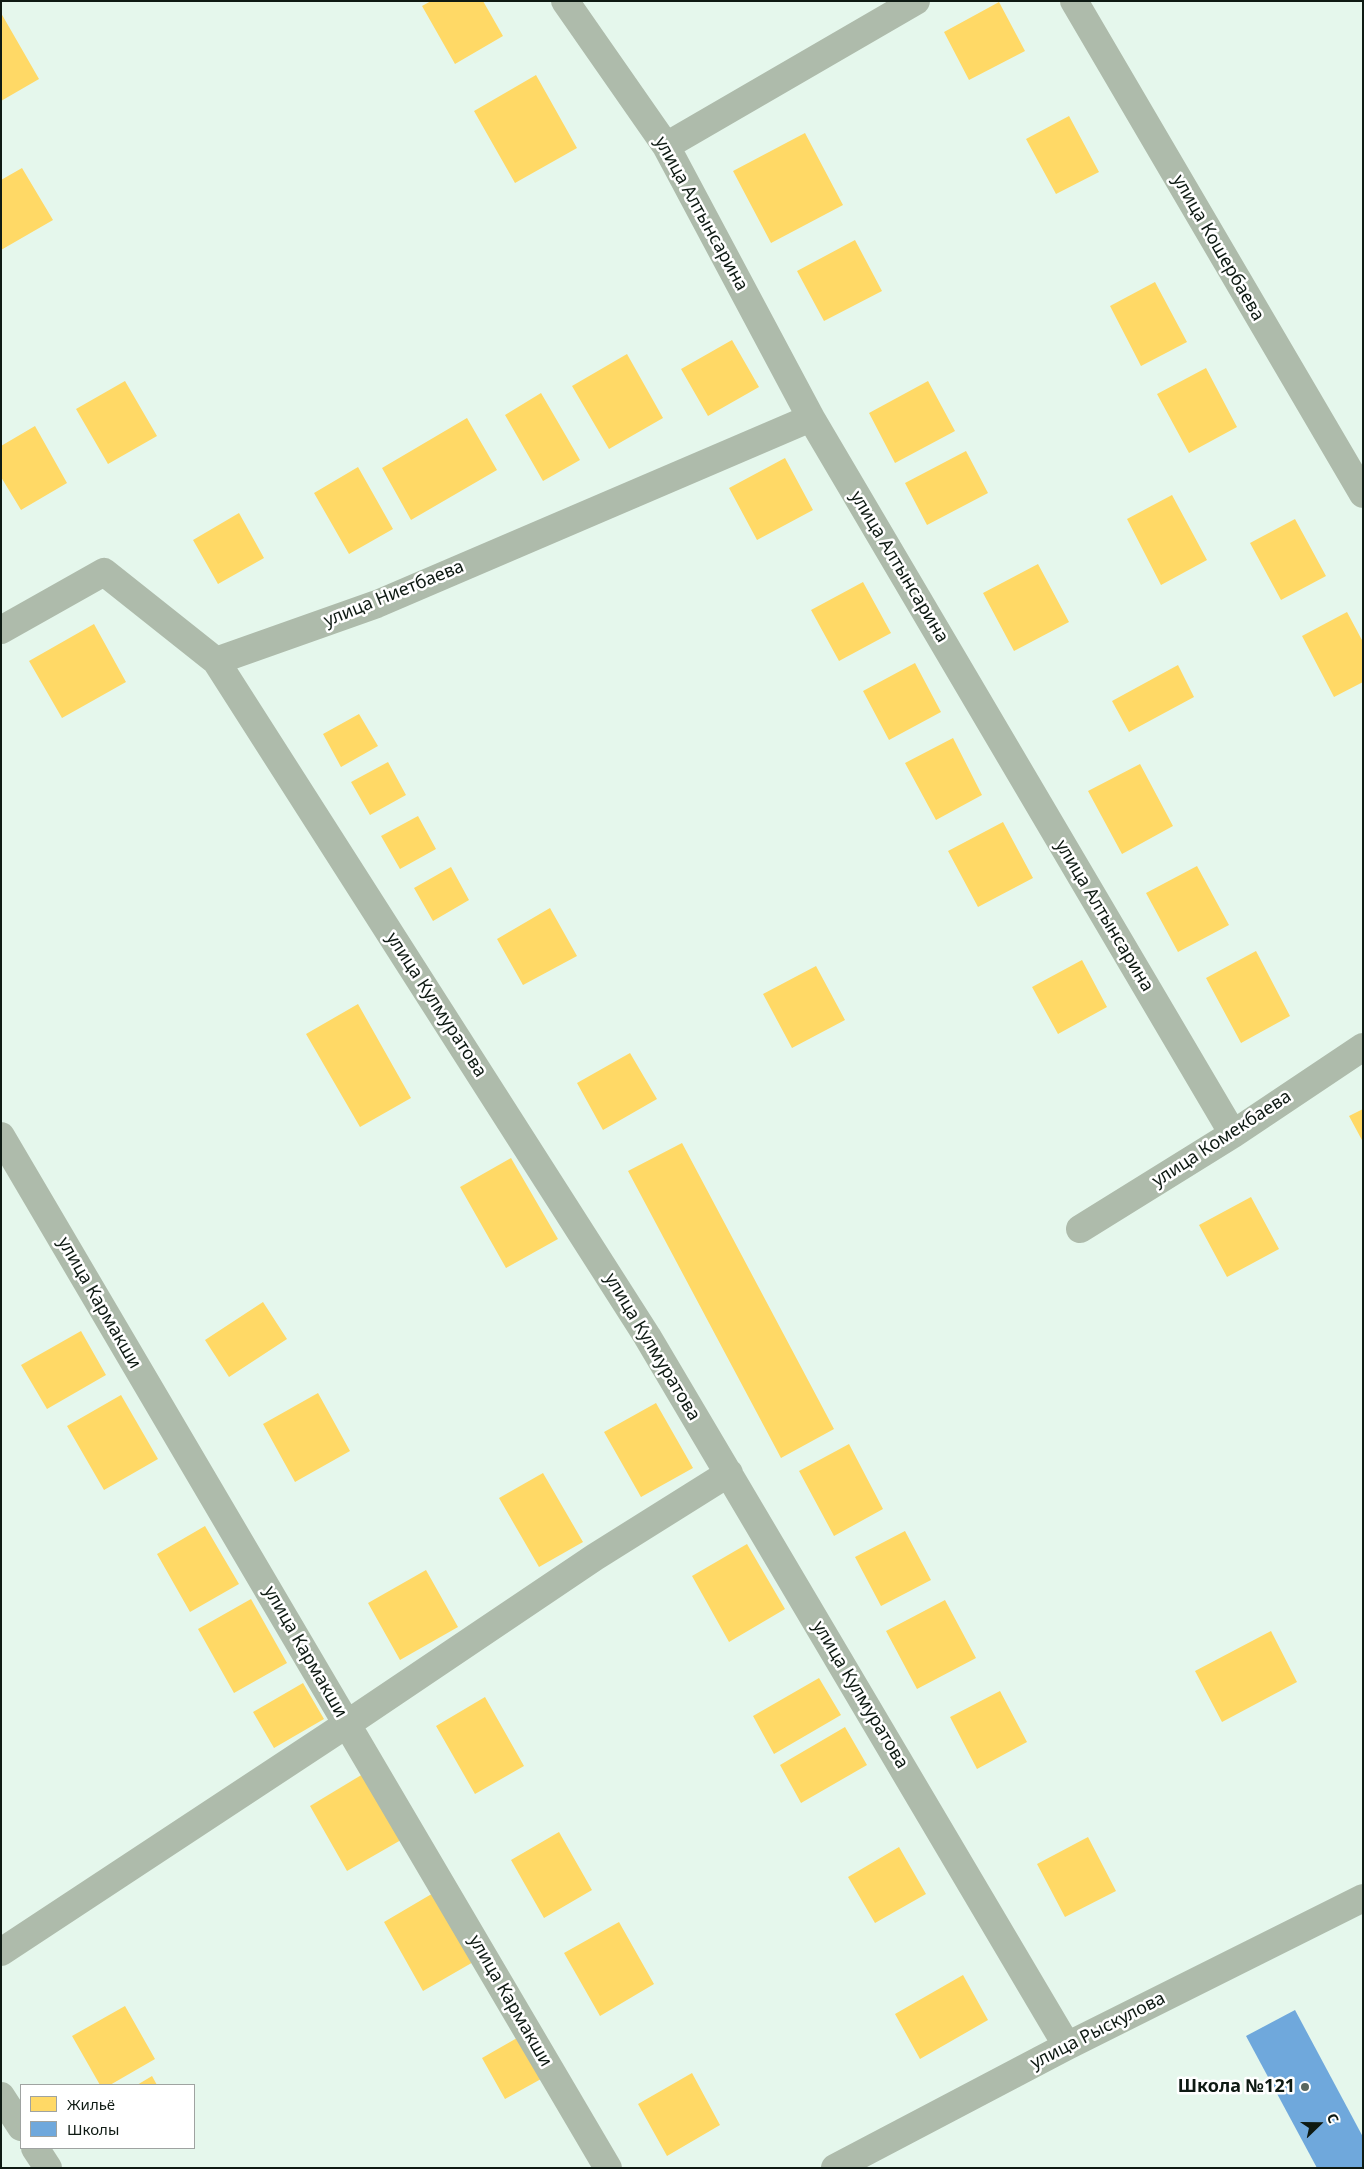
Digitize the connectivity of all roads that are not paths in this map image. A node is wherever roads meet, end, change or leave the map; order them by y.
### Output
1 (565, 1) edge
2 (916, 1) edge
3 (1074, 1) edge
4 (666, 146) junction
5 (811, 418) junction
6 (1363, 494) edge
7 (1, 630) edge
8 (216, 661) junction
9 (1363, 1047) edge
10 (1233, 1134) junction
11 (1, 1136) edge
12 (1080, 1229) dead end
13 (729, 1473) junction
14 (347, 1724) junction
15 (1363, 1898) edge
16 (1, 1952) edge
17 (1067, 2046) junction
18 (1, 2096) edge
19 (20, 2125) edge
20 (36, 2149) edge
21 (48, 2168) edge
22 (608, 2168) edge
23 (834, 2168) edge

1 - 4 street, улица Алтынсарина
2 - 4 street
3 - 6 street, улица Кошербаева
4 - 5 street, улица Алтынсарина
5 - 8 street, улица Ниетбаева
5 - 10 street, улица Алтынсарина
7 - 8 street
8 - 13 street, улица Кулмуратова
9 - 10 street, улица Комекбаева
10 - 12 street, улица Комекбаева
11 - 14 street, улица Кармакши
13 - 14 street
13 - 17 street, улица Кулмуратова
14 - 16 street
14 - 22 street, улица Кармакши
15 - 17 street, улица Рыскулова
17 - 23 street, улица Рыскулова
18 - 19 street
20 - 21 street

